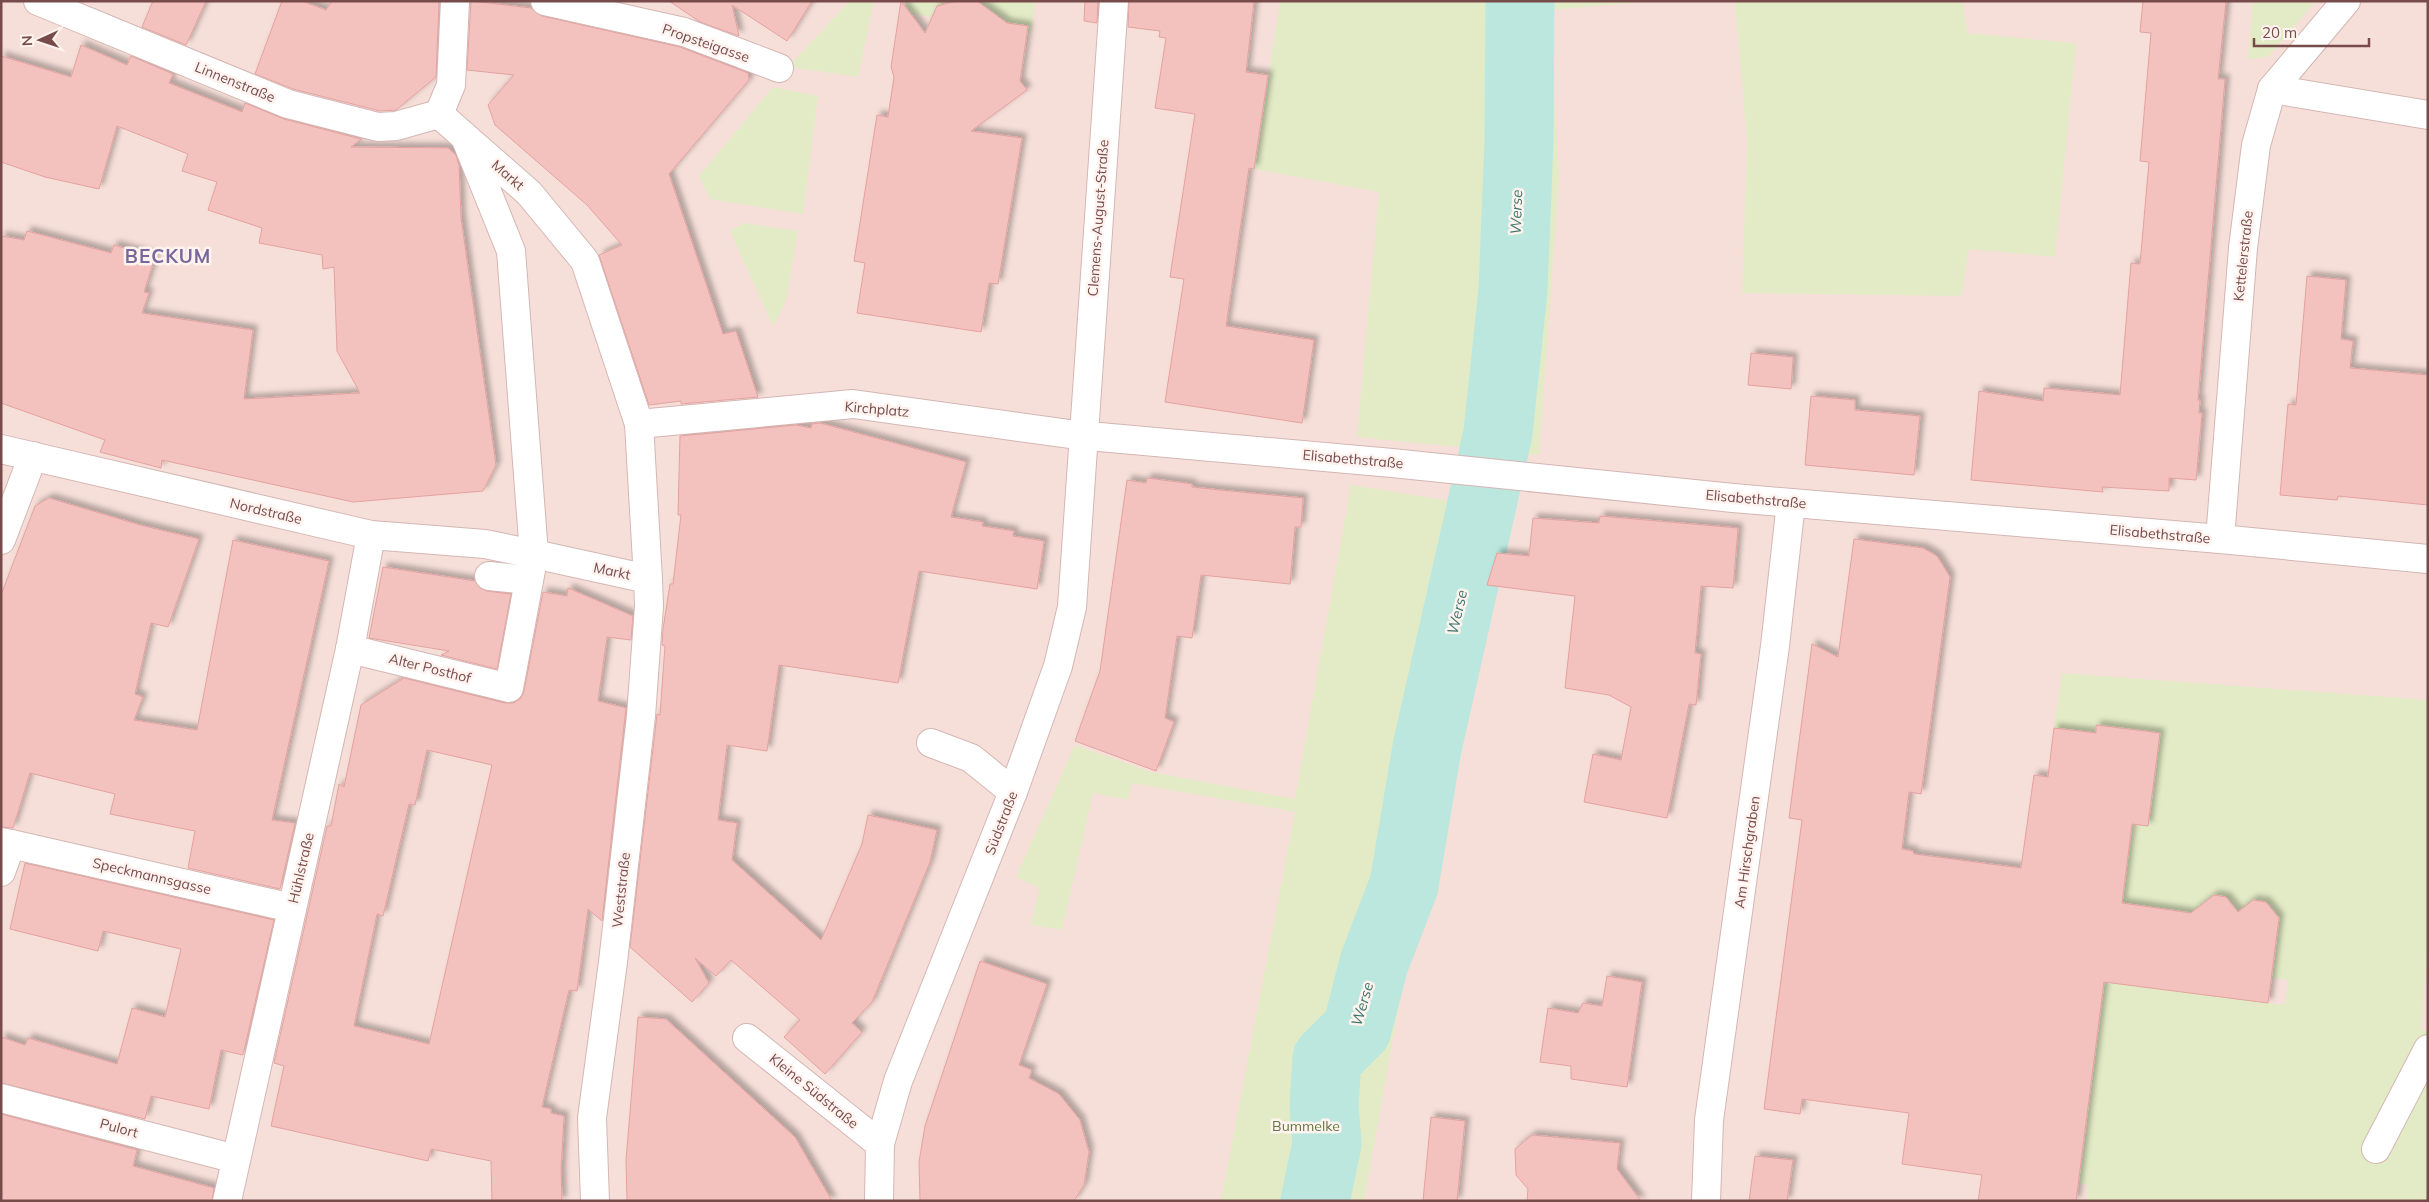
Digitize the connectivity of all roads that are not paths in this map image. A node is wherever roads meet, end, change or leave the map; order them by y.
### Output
1 (38, 1) edge
2 (455, 1) edge
3 (545, 1) edge
4 (1114, 1) edge
5 (2346, 1) edge
6 (779, 68) dead end
7 (2272, 89) junction
8 (439, 114) junction
9 (2428, 115) edge
10 (465, 137) junction
11 (639, 424) junction
12 (1085, 435) junction
13 (1, 449) edge
14 (33, 456) junction
15 (1791, 502) junction
16 (371, 535) junction
17 (2220, 539) junction
18 (1, 540) edge
19 (2428, 559) edge
20 (531, 567) junction
21 (489, 576) dead end
22 (648, 579) junction
23 (350, 649) junction
24 (931, 743) dead end
25 (1013, 792) junction
26 (6, 843) edge
27 (1, 872) edge
28 (292, 908) junction
29 (747, 1038) dead end
30 (2428, 1049) edge
31 (1, 1098) edge
32 (880, 1144) junction
33 (2376, 1149) dead end
34 (236, 1159) junction
35 (227, 1201) edge
36 (595, 1201) edge
37 (879, 1201) edge
38 (1706, 1201) edge

1 - 8 street, Linnenstraße
2 - 8 street
3 - 6 street, Propsteigasse
4 - 12 street, Clemens-August-Straße
5 - 7 street, Kettelerstraße
7 - 9 street
7 - 17 street, Kettelerstraße
8 - 10 street, Markt
10 - 11 street, Markt
10 - 20 street, Markt
11 - 12 street, Kirchplatz
11 - 22 street, Markt
12 - 15 street, Elisabethstraße
12 - 25 street, Südstraße
13 - 14 street, Nordstraße
14 - 16 street, Nordstraße
14 - 18 street
15 - 17 street, Elisabethstraße
15 - 38 street, Am Hirschgraben
16 - 20 street, Nordstraße
16 - 23 street, Hühlstraße
17 - 19 street, Elisabethstraße
20 - 21 street
20 - 22 street, Markt
20 - 23 street, Alter Posthof
22 - 36 street, Weststraße
23 - 28 street, Hühlstraße
24 - 25 street
25 - 32 street, Südstraße
26 - 27 street, Speckmannsgasse
26 - 28 street, Speckmannsgasse
28 - 34 street, Hühlstraße
29 - 32 street, Kleine Südstraße
30 - 33 street
31 - 34 street, Pulort
32 - 37 street, Südstraße
34 - 35 street, Hühlstraße

